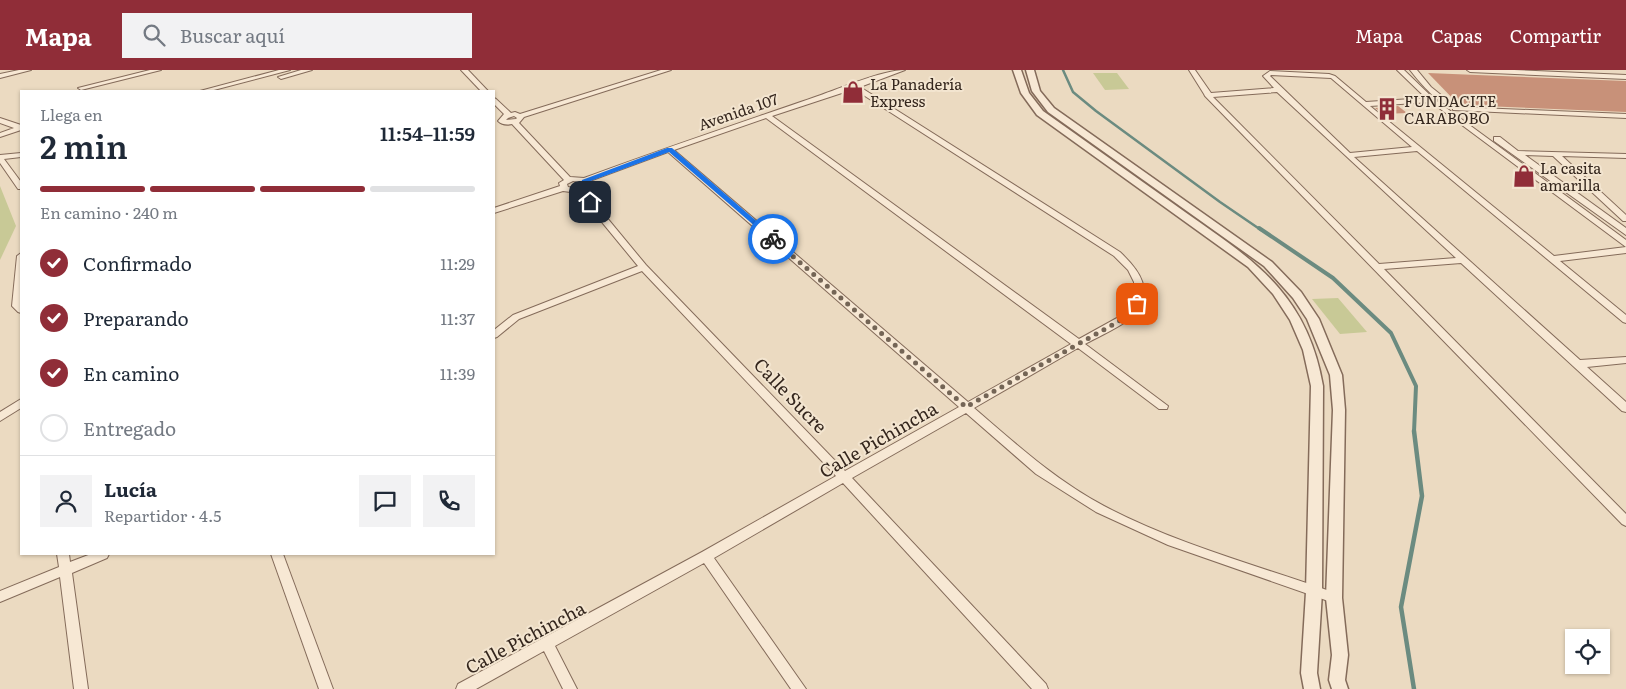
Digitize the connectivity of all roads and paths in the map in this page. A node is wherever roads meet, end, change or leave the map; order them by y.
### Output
1 (28, 70) edge
2 (158, 70) edge
3 (287, 70) edge
4 (308, 70) edge
5 (464, 70) edge
6 (668, 70) edge
7 (902, 70) edge
8 (1017, 70) edge
9 (1030, 70) edge
10 (1192, 70) edge
11 (1400, 70) edge
12 (1414, 70) edge
13 (1470, 70) edge
14 (133, 73) edge
15 (0, 76) edge
16 (1626, 77) edge
17 (854, 86) junction
18 (80, 88) dead end
19 (207, 90) edge
20 (228, 90) edge
21 (484, 90) edge
22 (1279, 90) junction
23 (1207, 95) junction
24 (1432, 100) junction
25 (495, 101) edge
26 (1364, 104) junction
27 (1455, 109) junction
28 (509, 115) junction
29 (766, 116) junction
30 (1626, 116) edge
31 (518, 119) junction
32 (0, 120) edge
33 (503, 122) junction
34 (495, 125) edge
35 (20, 127) edge
36 (20, 127) edge
37 (1069, 128) junction
38 (0, 135) edge
39 (670, 149) junction
40 (1419, 149) junction
41 (1516, 153) junction
42 (1555, 154) junction
43 (20, 155) edge
44 (1348, 155) junction
45 (1626, 156) edge
46 (0, 158) edge
47 (568, 180) junction
48 (582, 185) junction
49 (20, 186) edge
50 (563, 188) junction
51 (495, 211) edge
52 (1626, 219) edge
53 (1626, 232) edge
54 (1626, 244) edge
55 (1626, 250) edge
56 (1552, 259) junction
57 (1462, 260) junction
58 (643, 266) junction
59 (1377, 267) junction
60 (20, 270) edge
61 (20, 309) edge
62 (1626, 320) edge
63 (495, 334) edge
64 (1078, 344) junction
65 (1626, 360) edge
66 (1577, 364) junction
67 (1317, 403) junction
68 (20, 404) edge
69 (1163, 406) dead end
70 (966, 407) junction
71 (1626, 408) edge
72 (1339, 410) junction
73 (0, 417) edge
74 (844, 477) junction
75 (1626, 521) edge
76 (63, 555) edge
77 (101, 555) edge
78 (277, 555) edge
79 (706, 556) junction
80 (66, 570) junction
81 (1314, 592) junction
82 (0, 597) edge
83 (1334, 598) junction
84 (547, 644) junction
85 (81, 689) edge
86 (326, 689) edge
87 (463, 689) edge
88 (570, 689) edge
89 (799, 689) edge
90 (1041, 689) edge
91 (1312, 689) edge
92 (1340, 689) edge

1 - 15 street
2 - 14 street
3 - 19 street
4 - 20 street
5 - 21 street
6 - 31 street
7 - 17 street, Avenida 107
8 - 37 street
9 - 37 street
10 - 23 street
11 - 24 street
12 - 27 street
13 - 16 street
14 - 18 street
17 - 29 street, Avenida 107
17 - 64 street, Calle Pichincha
22 - 23 street
22 - 26 street
22 - 44 street
23 - 59 street
24 - 26 street
24 - 54 street
25 - 28 street
26 - 40 street
27 - 30 street
27 - 41 street
28 - 31 street
28 - 33 street
29 - 39 street, Avenida 107
29 - 64 street
31 - 33 street
31 - 47 street
32 - 35 street
33 - 34 street
36 - 38 street
37 - 67 street
37 - 72 street
39 - 48 street, Avenida 107
39 - 70 street
40 - 44 street
40 - 56 street
41 - 42 street
41 - 53 street
42 - 45 street
42 - 52 street
43 - 46 street
44 - 57 street
46 - 49 street
47 - 48 street
47 - 50 street
48 - 50 street
48 - 58 street, Calle Sucre
50 - 51 street
55 - 56 street
56 - 62 street
57 - 59 street
57 - 66 street
58 - 63 street
58 - 74 street, Calle Sucre
59 - 75 street
60 - 61 street
64 - 69 street
64 - 70 street, Calle Pichincha
65 - 66 street
66 - 71 street
67 - 72 street
67 - 81 street
68 - 73 street
70 - 74 street, Calle Pichincha
70 - 81 street
72 - 83 street
74 - 79 street, Calle Pichincha
74 - 90 street, Calle Sucre
76 - 80 street
77 - 80 street
78 - 86 street
79 - 84 street, Calle Pichincha
79 - 89 street
80 - 82 street
80 - 85 street
81 - 83 street
81 - 91 street
83 - 92 street
84 - 87 street, Calle Pichincha
84 - 88 street

